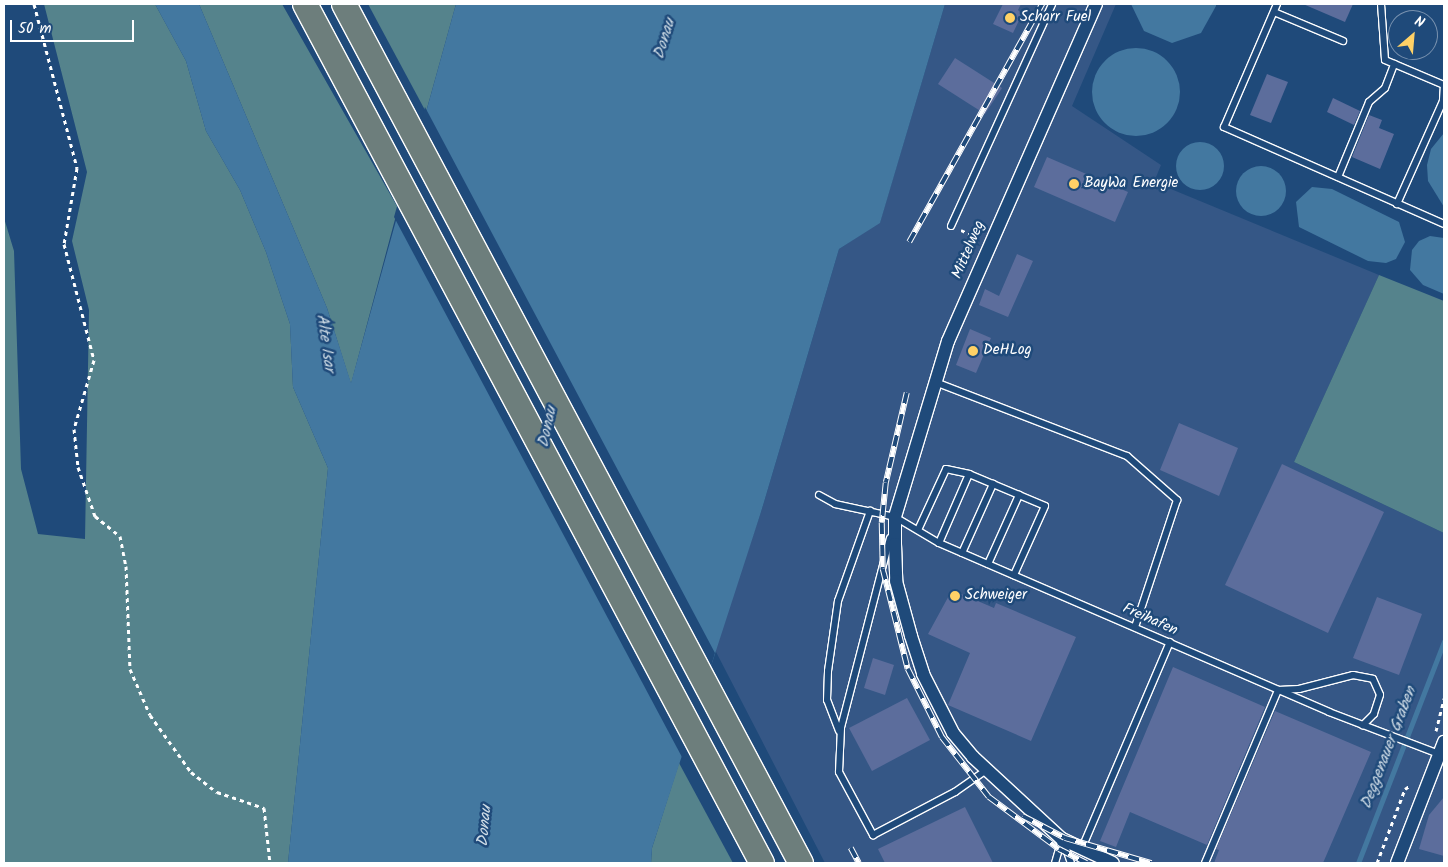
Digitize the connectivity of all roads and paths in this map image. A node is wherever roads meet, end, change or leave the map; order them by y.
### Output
1 (34, 4) edge
2 (305, 4) edge
3 (344, 4) edge
4 (1052, 4) edge
5 (1096, 4) edge
6 (1277, 4) edge
7 (1381, 4) edge
8 (1274, 12) junction
9 (1342, 41) dead end
10 (1394, 64) junction
11 (1338, 177) junction
12 (1397, 204) junction
13 (1444, 224) edge
14 (951, 226) joint
15 (990, 243) junction
16 (935, 382) junction
17 (969, 474) junction
18 (993, 484) junction
19 (819, 495) dead end
20 (1019, 495) junction
21 (870, 512) junction
22 (895, 517) junction
23 (918, 530) junction
24 (939, 543) junction
25 (962, 553) junction
26 (988, 564) junction
27 (1014, 575) junction
28 (1135, 627) junction
29 (1170, 642) junction
30 (1278, 690) junction
31 (1363, 725) junction
32 (841, 735) junction
33 (1442, 748) edge
34 (987, 770) junction
35 (1420, 781) dead end
36 (1062, 839) junction
37 (1082, 848) junction
38 (270, 863) edge
39 (762, 863) edge
40 (801, 863) edge
41 (1055, 863) edge
42 (1071, 863) edge
43 (1113, 863) edge
44 (1205, 863) edge
45 (1376, 863) edge
46 (1397, 863) edge

1 - 38 path
2 - 39 highway
3 - 40 highway
4 - 14 lane
5 - 15 street, Mittelweg
6 - 8 lane
7 - 10 lane
8 - 9 lane
8 - 11 lane
10 - 11 lane
10 - 12 lane
11 - 12 lane
12 - 13 lane
14 - 15 path
15 - 16 street, Mittelweg
16 - 22 street, Mittelweg
16 - 28 lane
17 - 18 lane
17 - 23 lane
17 - 24 lane
18 - 20 lane
18 - 25 lane
19 - 21 lane, Freihafen
20 - 26 lane
20 - 27 lane
21 - 22 lane, Freihafen
21 - 32 lane
22 - 23 lane, Freihafen
22 - 32 lane
22 - 34 street, Mittelweg
23 - 24 lane, Freihafen
24 - 25 lane, Freihafen
25 - 26 lane, Freihafen
26 - 27 lane, Freihafen
27 - 28 lane, Freihafen
28 - 29 lane, Freihafen
29 - 30 lane, Freihafen
29 - 37 lane
30 - 31 lane, Freihafen
30 - 31 lane
30 - 44 lane
31 - 33 lane, Freihafen
32 - 34 lane
33 - 46 street
34 - 36 street, Mittelweg
35 - 45 path
36 - 37 street, Mittelweg
36 - 41 lane
36 - 42 lane
37 - 43 street, Mittelweg

